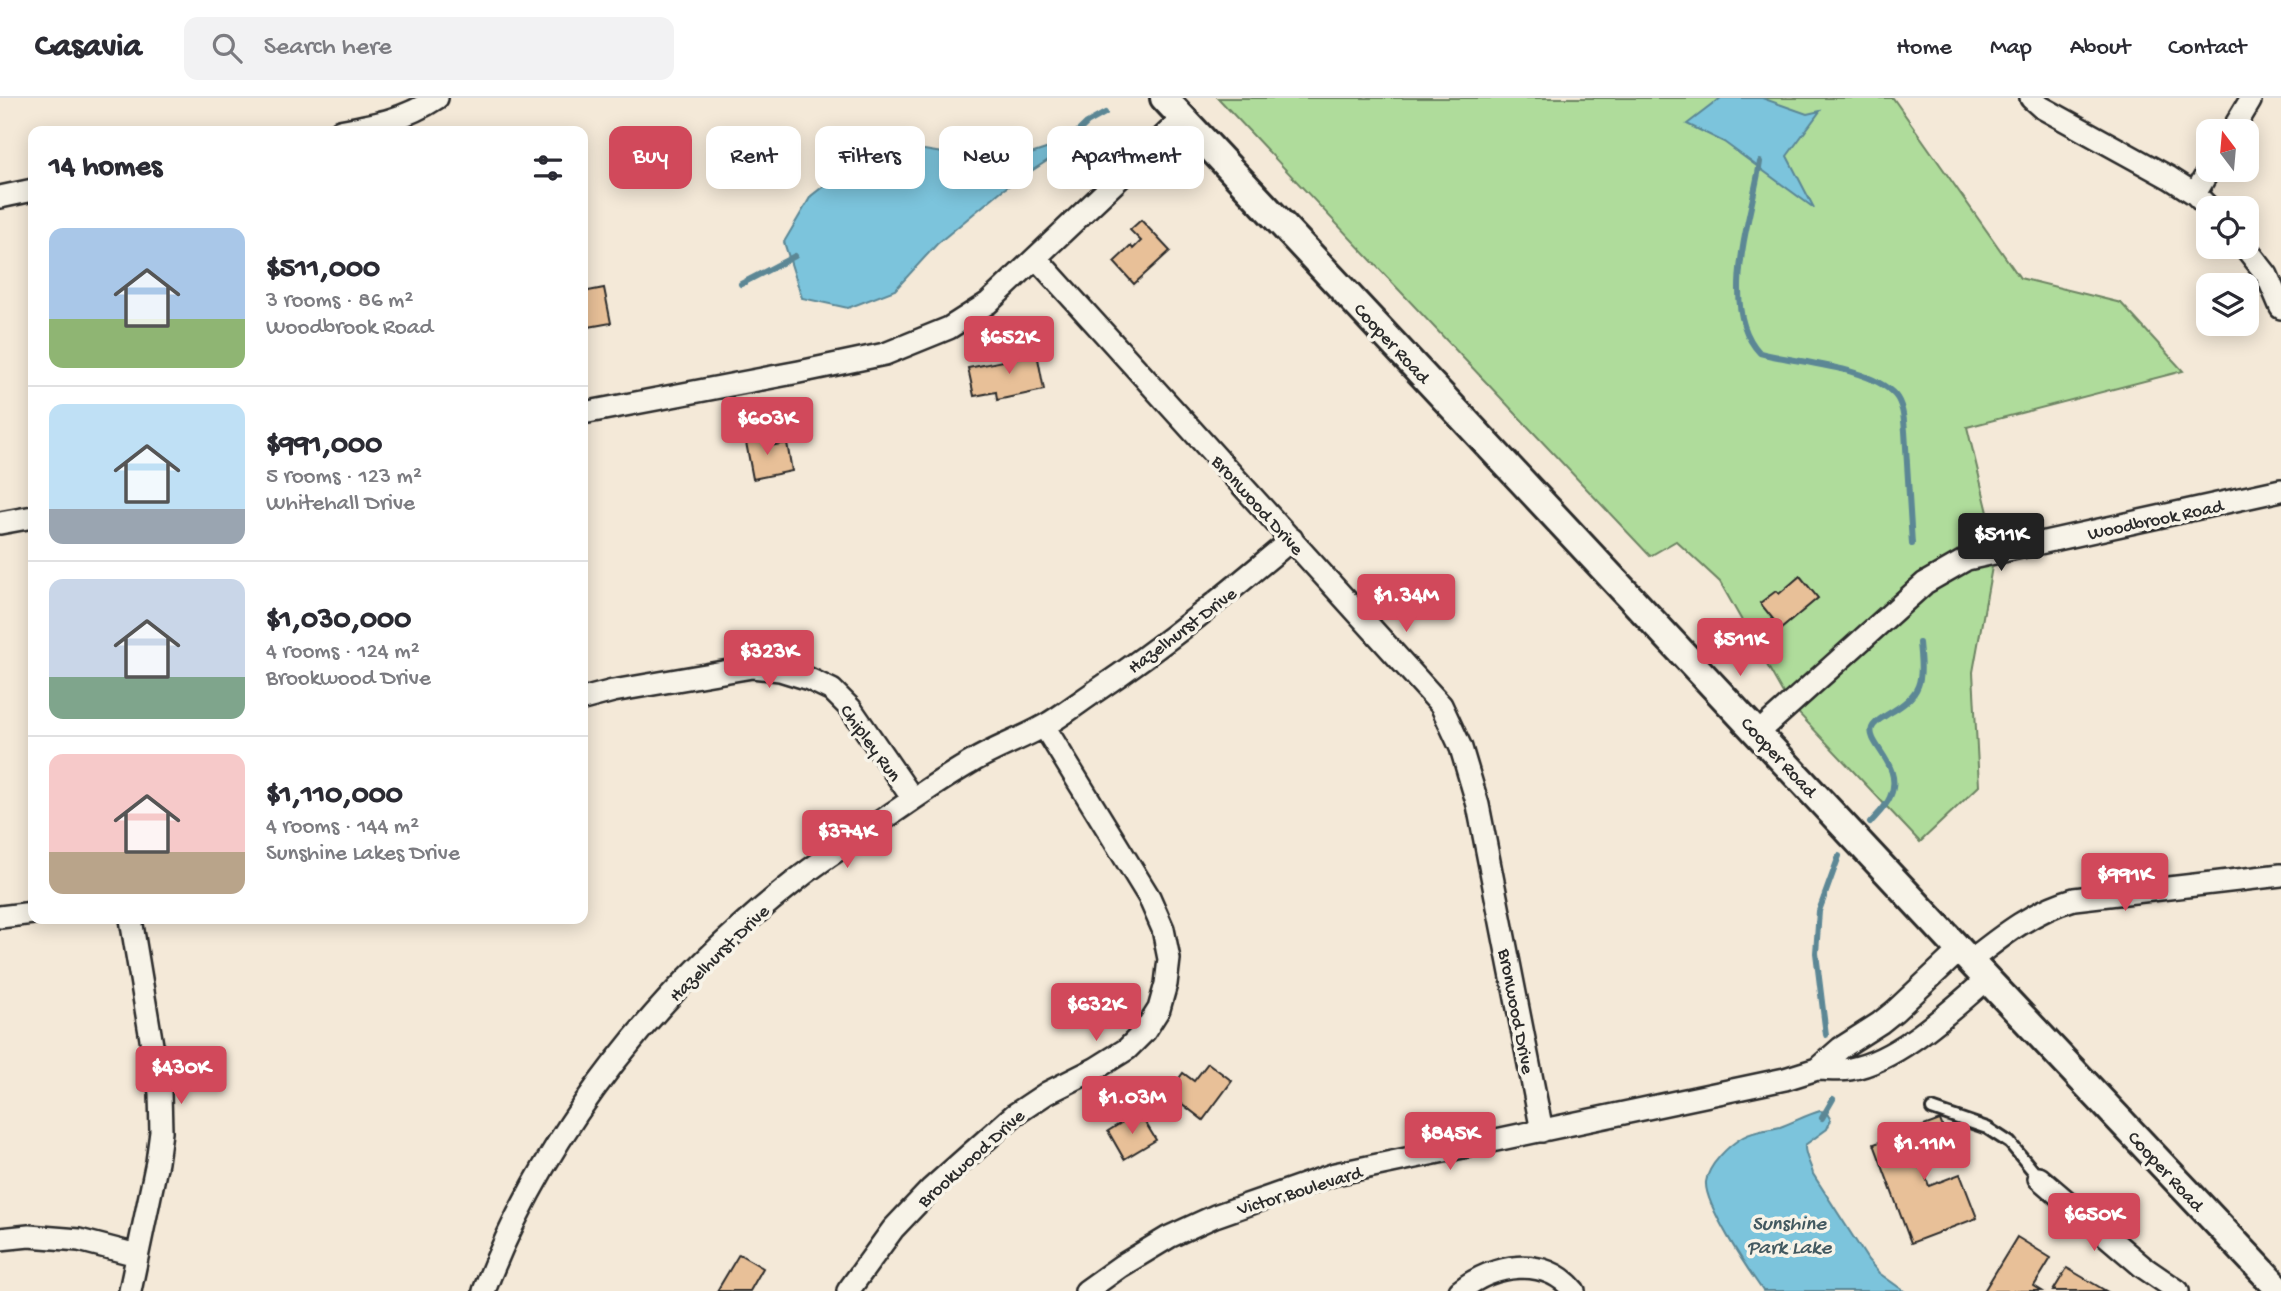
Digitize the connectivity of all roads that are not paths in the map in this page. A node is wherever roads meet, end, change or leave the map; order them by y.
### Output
1 (437, 98) edge
2 (1164, 98) edge
3 (2031, 98) edge
4 (2250, 101) dead end
5 (1183, 118) junction
6 (2239, 119) edge
7 (367, 126) edge
8 (28, 191) edge
9 (0, 197) edge
10 (2196, 197) edge
11 (1036, 258) junction
12 (2254, 259) edge
13 (2281, 308) edge
14 (588, 411) edge
15 (2281, 490) edge
16 (28, 518) edge
17 (0, 523) edge
18 (1292, 540) junction
19 (588, 697) edge
20 (1044, 726) junction
21 (1758, 733) junction
22 (913, 800) junction
23 (2281, 875) edge
24 (28, 914) edge
25 (0, 917) edge
26 (132, 924) edge
27 (1972, 963) junction
28 (1817, 1069) junction
29 (1933, 1110) dead end
30 (1542, 1131) junction
31 (2039, 1178) joint
32 (0, 1239) edge
33 (137, 1255) junction
34 (130, 1291) edge
35 (484, 1291) edge
36 (848, 1291) edge
37 (1086, 1291) edge
38 (1460, 1291) edge
39 (1574, 1291) edge
40 (2178, 1291) edge
41 (2281, 1291) edge

1 - 7 street
2 - 5 street, Cooper Road
3 - 10 street
4 - 6 street
5 - 11 street
5 - 21 street, Cooper Road
8 - 9 street
11 - 14 street
11 - 18 street, Bronwood Drive
12 - 13 street
15 - 21 street, Woodbrook Road
16 - 17 street
18 - 20 street, Hazelhurst Drive
18 - 30 street, Bronwood Drive
19 - 22 street, Chipley Run
20 - 22 street, Hazelhurst Drive
20 - 36 street, Brookwood Drive
21 - 27 street, Cooper Road
22 - 35 street, Hazelhurst Drive
23 - 27 street
24 - 25 street
26 - 33 street
27 - 28 street, Victor Boulevard
27 - 28 street, Victor Boulevard
27 - 41 street, Cooper Road
28 - 30 street, Victor Boulevard
29 - 31 lane
30 - 37 street, Victor Boulevard
31 - 40 street
32 - 33 street
33 - 34 street
38 - 39 street

